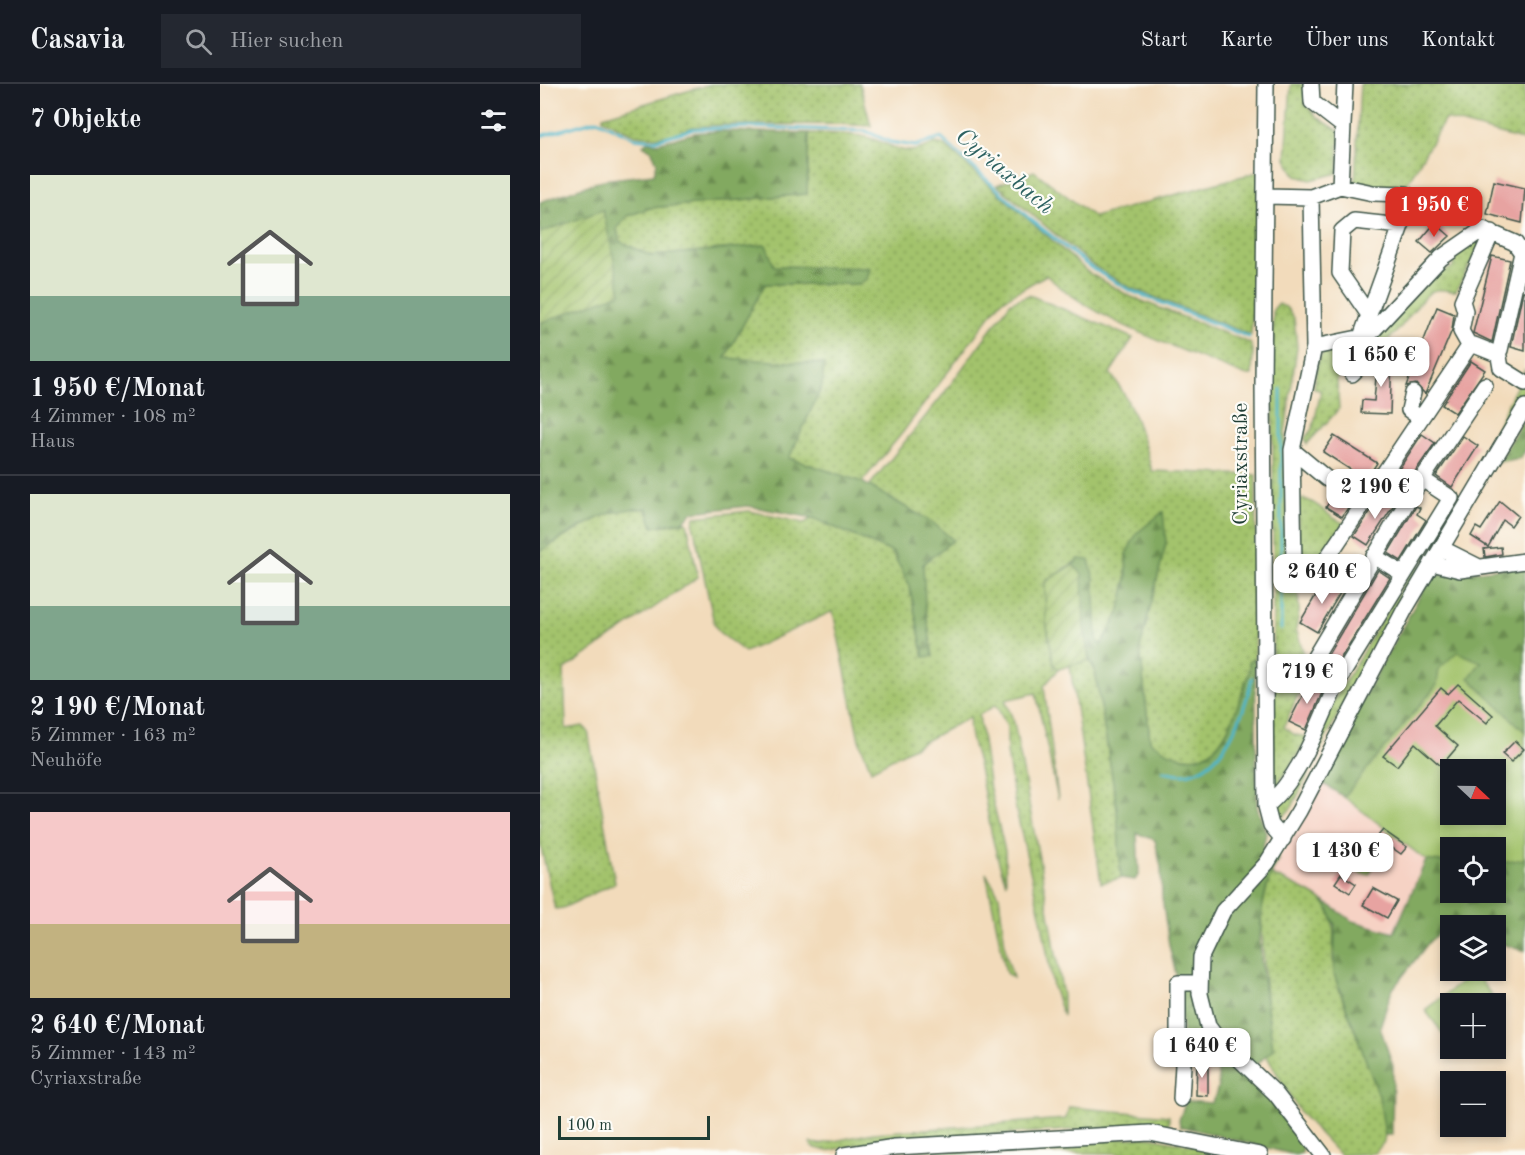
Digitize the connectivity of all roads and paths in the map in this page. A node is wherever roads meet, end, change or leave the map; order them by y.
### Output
1 (1266, 84) edge
2 (1311, 84) edge
3 (1345, 84) edge
4 (1343, 126) junction
5 (1340, 186) junction
6 (1266, 196) junction
7 (1311, 197) junction
8 (1401, 226) junction
9 (1492, 232) junction
10 (1369, 315) junction
11 (1365, 336) junction
12 (1314, 346) junction
13 (1470, 347) junction
14 (1498, 351) junction
15 (1352, 374) dead end
16 (1525, 383) edge
17 (1485, 386) dead end
18 (1413, 393) dead end
19 (1525, 407) edge
20 (1420, 418) junction
21 (1292, 450) junction
22 (1379, 476) junction
23 (1327, 479) dead end
24 (1422, 479) junction
25 (1410, 498) junction
26 (1441, 548) junction
27 (1374, 556) junction
28 (1525, 561) edge
29 (1432, 563) junction
30 (1479, 567) junction
31 (1403, 574) junction
32 (1338, 681) junction
33 (1266, 806) junction
34 (1283, 839) junction
35 (1199, 983) junction
36 (1181, 1100) dead end
37 (844, 1155) edge
38 (1260, 1155) edge
39 (1323, 1155) edge

1 - 6 street, Cyriaxstraße
2 - 4 street
3 - 4 street
4 - 5 street
5 - 7 street
5 - 8 street
6 - 7 street
6 - 33 street, Cyriaxstraße
7 - 12 street
8 - 10 street
8 - 10 street
9 - 11 street
9 - 13 street
9 - 14 street
10 - 11 street
11 - 12 street
11 - 15 street
12 - 21 street
13 - 14 street
13 - 20 street
14 - 16 street
17 - 24 street
18 - 20 street
19 - 26 street
20 - 22 street
21 - 22 street
21 - 23 street
22 - 25 street
24 - 25 street
24 - 31 street
25 - 27 street
26 - 29 street
26 - 30 street
27 - 31 street
27 - 32 street
28 - 30 street
29 - 30 street
29 - 34 street
31 - 32 street
32 - 33 street
33 - 34 street, Cyriaxstraße
34 - 35 street
35 - 36 street
35 - 39 street
37 - 38 street

